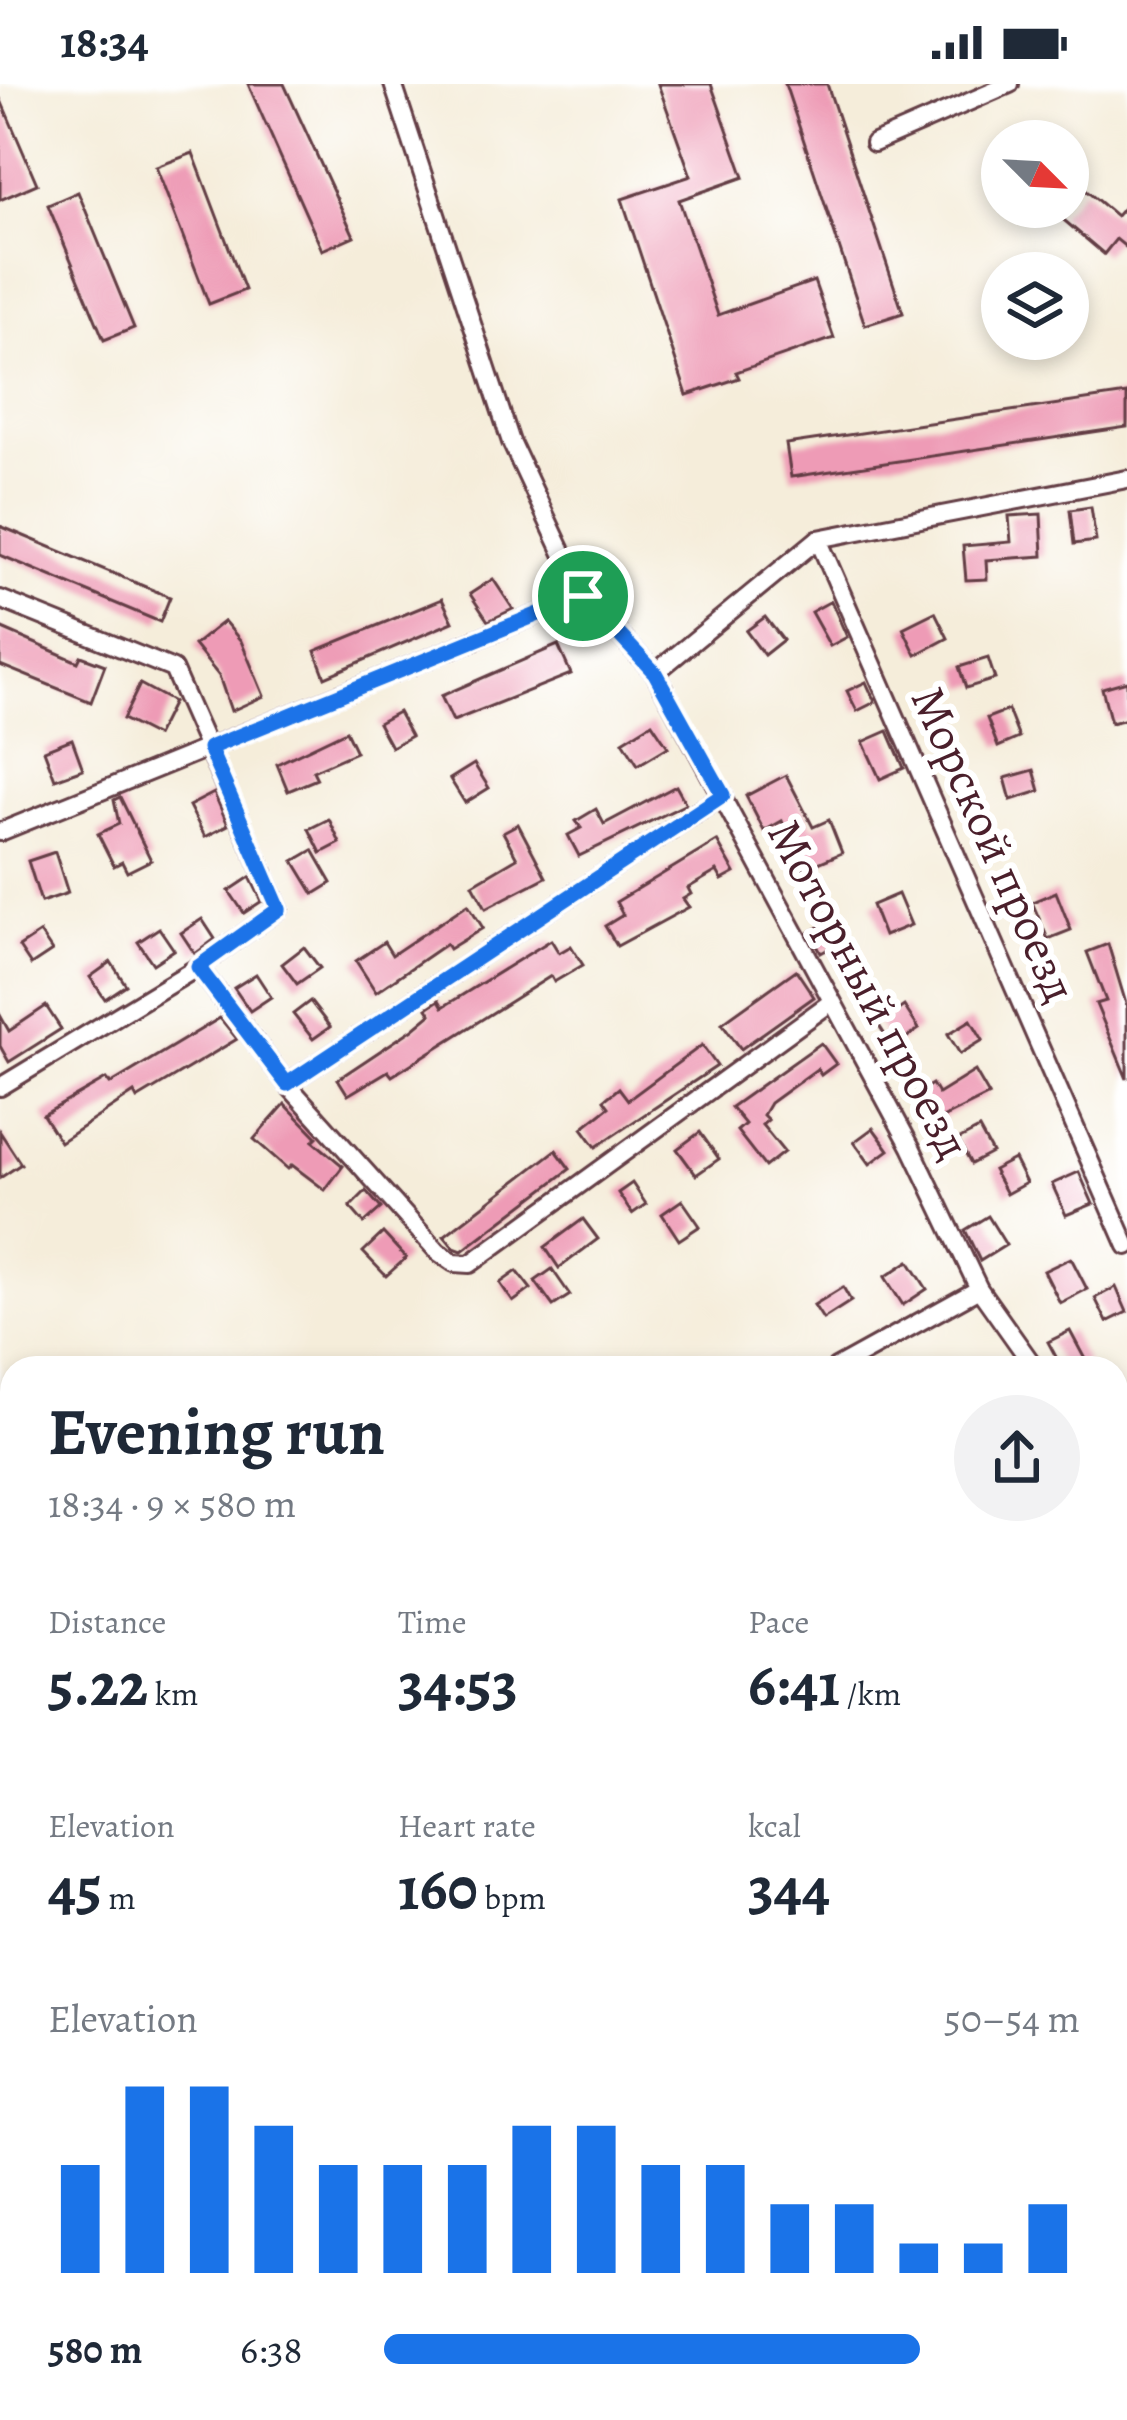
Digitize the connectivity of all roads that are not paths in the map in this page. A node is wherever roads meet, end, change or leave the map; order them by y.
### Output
1 (393, 84) edge
2 (1010, 84) edge
3 (874, 142) dead end
4 (1127, 479) edge
5 (818, 539) junction
6 (583, 596) junction
7 (0, 599) edge
8 (655, 673) junction
9 (209, 748) junction
10 (723, 795) junction
11 (0, 832) edge
12 (198, 967) junction
13 (830, 1004) junction
14 (287, 1084) junction
15 (0, 1087) edge
16 (1127, 1246) edge
17 (979, 1289) junction
18 (858, 1356) edge
19 (1026, 1356) edge

1 - 6 street, Моторный проезд
2 - 3 street
4 - 5 street
5 - 8 street
5 - 16 street, Морской проезд
6 - 8 street, Моторный проезд
6 - 9 street
7 - 9 street
8 - 10 street, Моторный проезд
9 - 11 street
9 - 12 street
10 - 13 street, Моторный проезд
10 - 14 street
12 - 14 street
12 - 15 street
13 - 14 street
13 - 17 street, Моторный проезд
17 - 18 street
17 - 19 street, Моторный проезд

